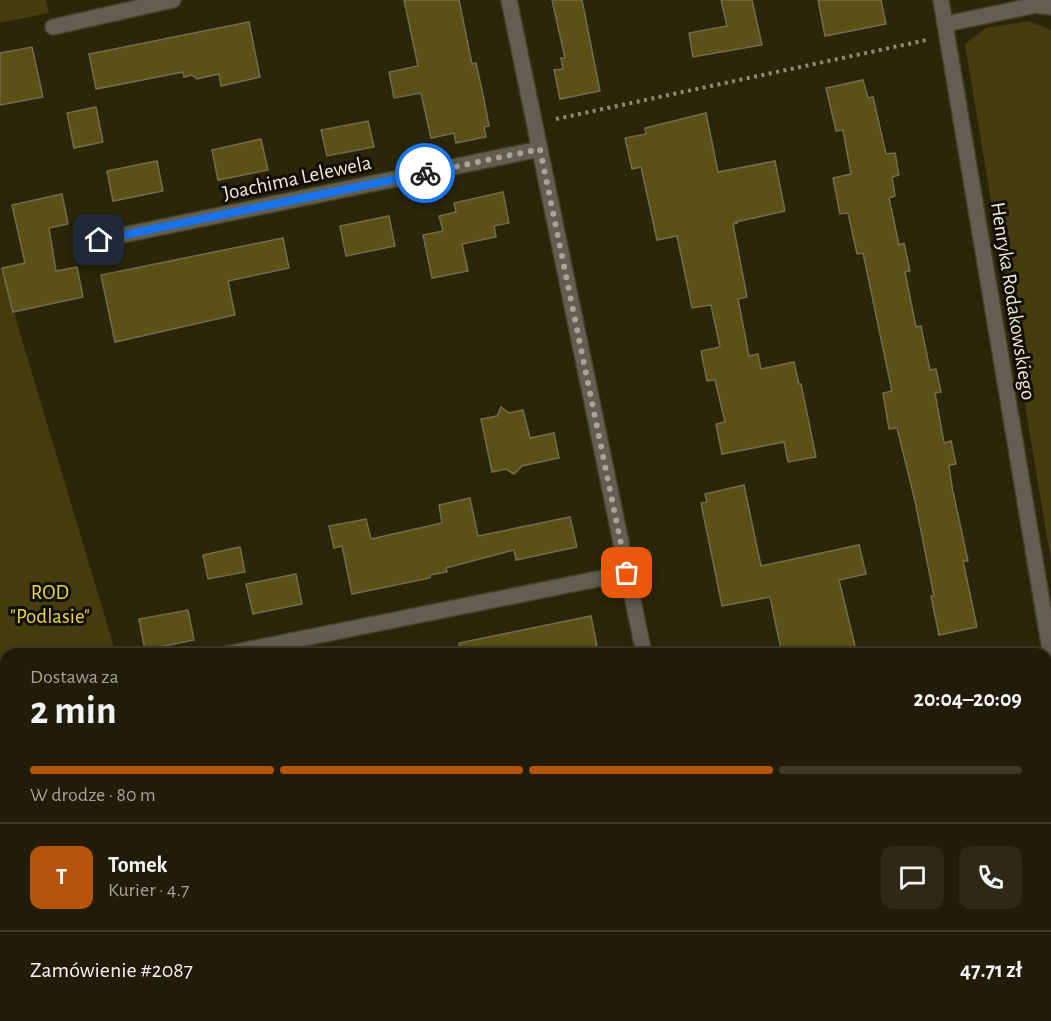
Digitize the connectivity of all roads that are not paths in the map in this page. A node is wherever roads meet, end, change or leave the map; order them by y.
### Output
1 (174, 0) edge
2 (509, 0) edge
3 (941, 0) edge
4 (1051, 7) edge
5 (54, 27) dead end
6 (947, 29) junction
7 (540, 149) junction
8 (99, 240) dead end
9 (627, 573) junction
10 (256, 648) edge
11 (643, 648) edge
12 (1050, 648) edge

1 - 5 street
2 - 7 street
3 - 6 street, Henryka Rodakowskiego
4 - 6 street
6 - 12 street, Henryka Rodakowskiego
7 - 8 street, Joachima Lelewela
7 - 9 street
9 - 10 street
9 - 11 street

